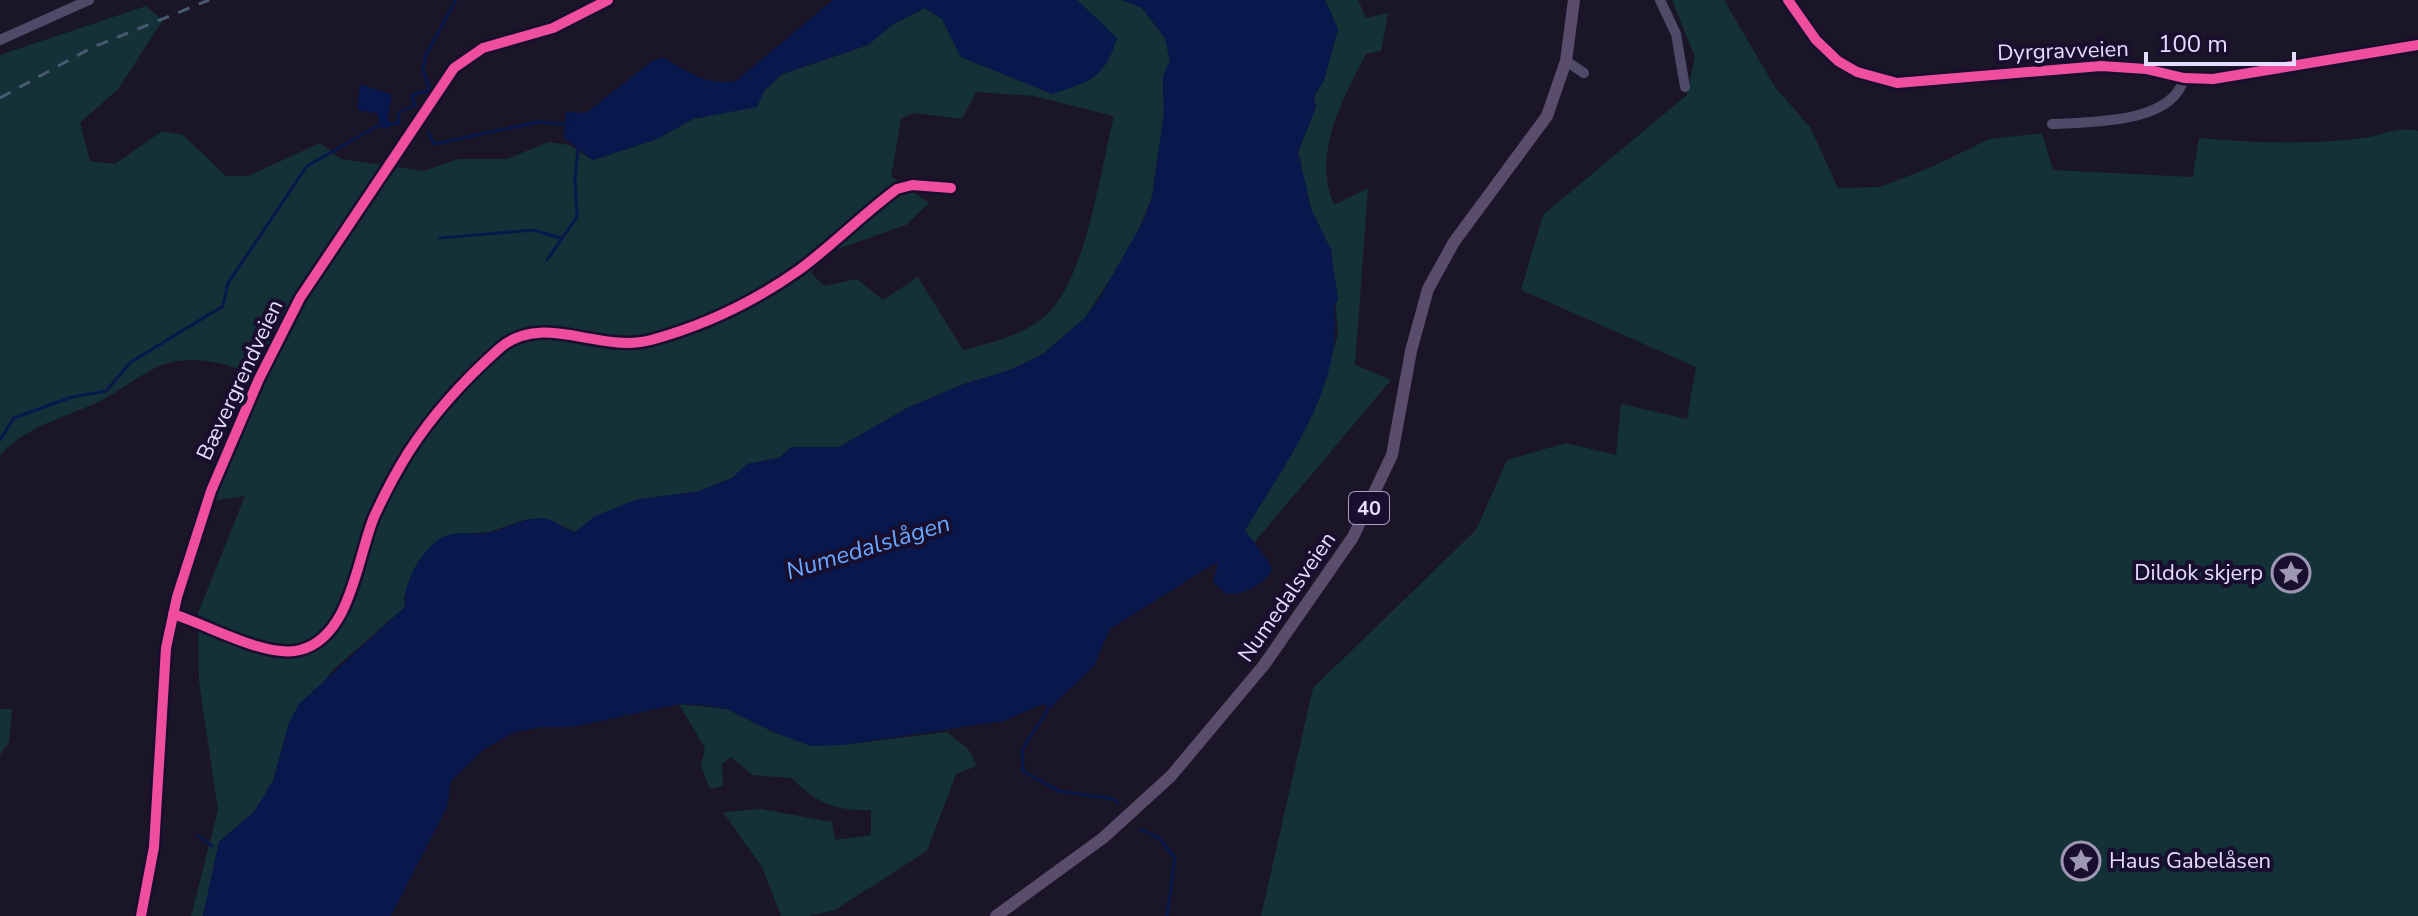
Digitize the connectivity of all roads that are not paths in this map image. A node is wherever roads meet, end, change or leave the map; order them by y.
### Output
1 (89, 0) edge
2 (608, 0) edge
3 (1574, 0) edge
4 (1660, 0) edge
5 (1788, 0) edge
6 (0, 40) edge
7 (2418, 45) edge
8 (1566, 61) junction
9 (1584, 73) dead end
10 (2184, 78) junction
11 (1685, 87) dead end
12 (2052, 124) dead end
13 (951, 188) dead end
14 (173, 614) junction
15 (141, 916) edge
16 (996, 916) edge

1 - 6 street
2 - 14 main road, Bævergrendveien
3 - 8 main road, Numedalsveien / 40
4 - 11 street
5 - 10 street, Dyrgravveien
7 - 10 street, Dyrgravveien
8 - 9 street
8 - 16 main road, Numedalsveien / 40
10 - 12 street
13 - 14 street
14 - 15 main road, Bævergrendveien

